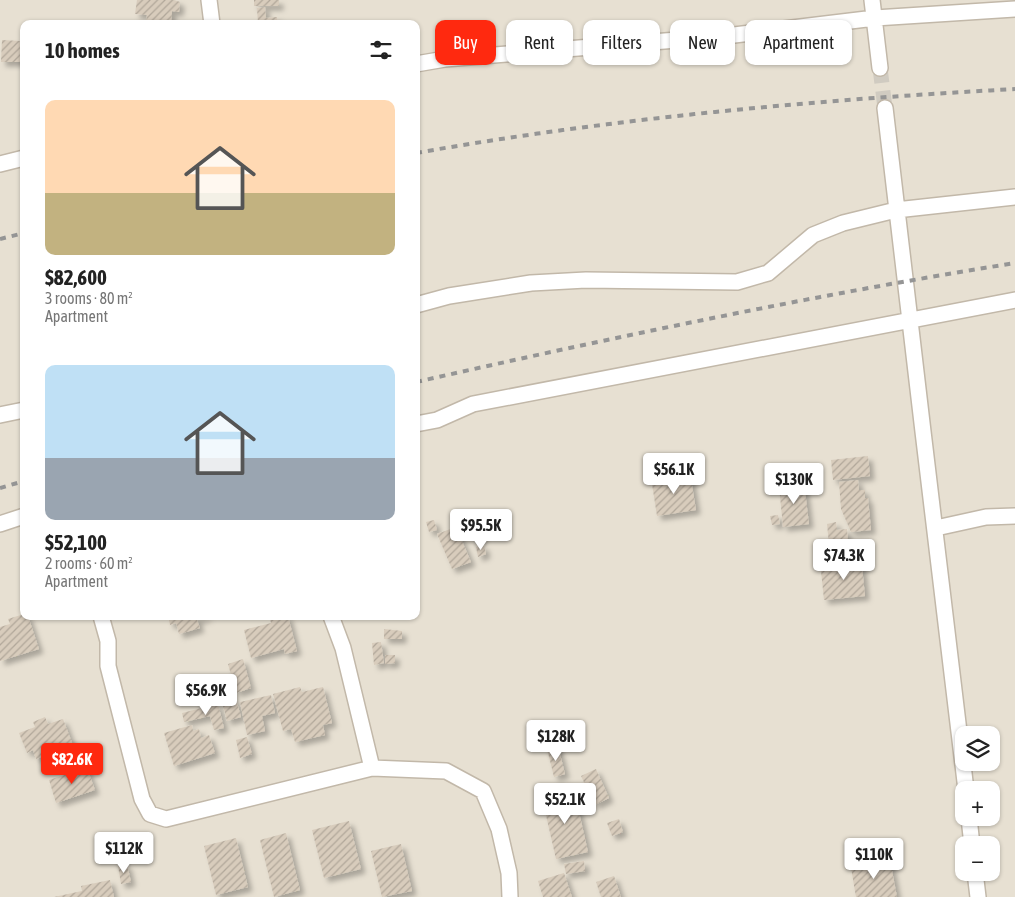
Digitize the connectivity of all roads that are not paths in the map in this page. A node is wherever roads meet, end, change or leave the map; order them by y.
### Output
1 (209, 0) edge
2 (872, 0) edge
3 (1015, 9) edge
4 (875, 18) junction
5 (212, 20) edge
6 (420, 63) edge
7 (880, 68) tunnel mouth
8 (885, 108) tunnel mouth
9 (20, 159) edge
10 (0, 164) edge
11 (1015, 197) edge
12 (896, 210) junction
13 (1015, 300) edge
14 (420, 304) edge
15 (908, 321) junction
16 (20, 411) edge
17 (0, 415) edge
18 (420, 423) edge
19 (1015, 516) edge
20 (20, 517) edge
21 (0, 524) edge
22 (936, 528) junction
23 (102, 620) edge
24 (332, 620) edge
25 (372, 768) junction
26 (965, 781) edge
27 (976, 881) edge
28 (510, 897) edge
29 (978, 897) edge

1 - 5 street
2 - 4 street
3 - 4 street
4 - 6 street
4 - 7 street
8 - 12 street
9 - 10 street
11 - 12 street
12 - 14 street
12 - 15 street
13 - 15 street
15 - 18 street
15 - 22 street
16 - 17 street
19 - 22 street
20 - 21 street
22 - 26 street
23 - 25 street
24 - 25 street
25 - 28 street
27 - 29 street

